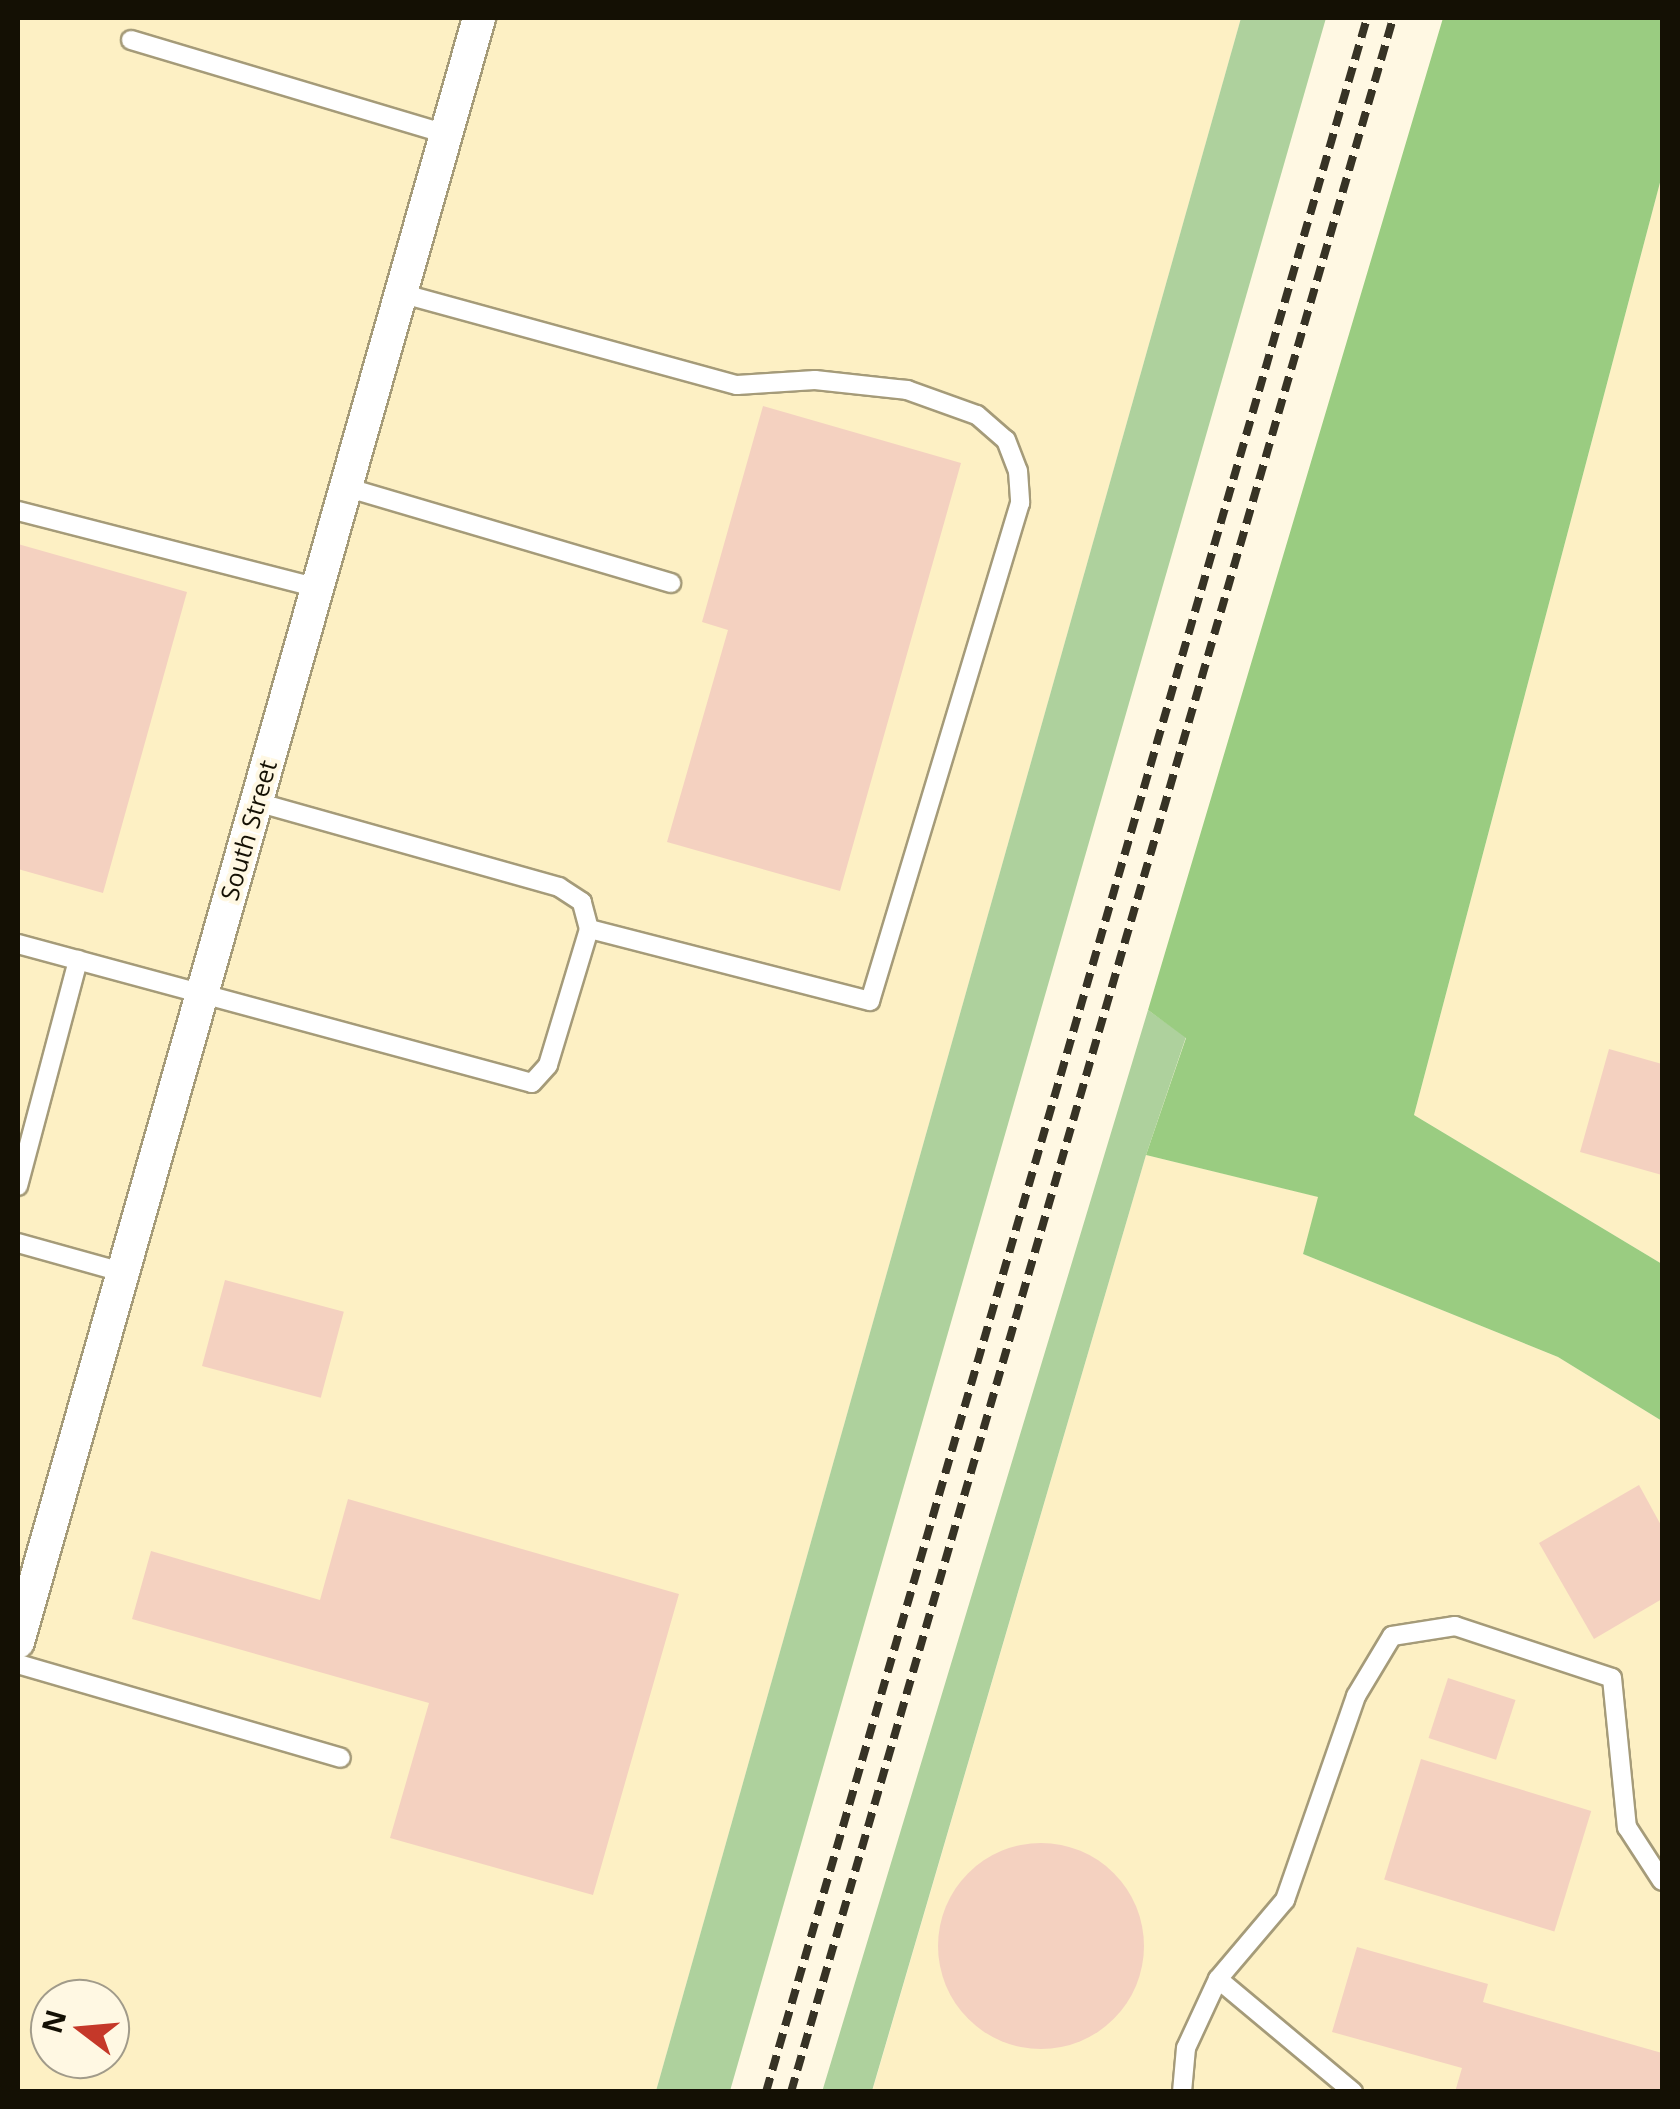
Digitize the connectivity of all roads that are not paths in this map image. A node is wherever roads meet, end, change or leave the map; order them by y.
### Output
1 (479, 18) edge
2 (131, 40) dead end
3 (446, 134) junction
4 (400, 293) junction
5 (345, 487) junction
6 (18, 511) edge
7 (672, 583) dead end
8 (317, 588) junction
9 (256, 802) junction
10 (590, 929) junction
11 (18, 944) edge
12 (78, 960) junction
13 (202, 992) junction
14 (18, 1186) edge
15 (18, 1244) edge
16 (122, 1272) junction
17 (18, 1642) edge
18 (18, 1664) edge
19 (341, 1758) dead end
20 (1662, 1881) edge
21 (1218, 1979) junction
22 (1182, 2092) edge
23 (1352, 2092) edge

1 - 3 street, South Street
2 - 3 lane
3 - 4 street, South Street
4 - 5 street, South Street
4 - 10 lane
5 - 7 lane
5 - 8 street, South Street
6 - 8 lane
8 - 9 street, South Street
9 - 10 lane
9 - 13 street, South Street
10 - 13 lane
11 - 12 lane
12 - 13 lane
12 - 14 lane
13 - 16 street, South Street
15 - 16 lane
16 - 17 street, South Street
18 - 19 lane
20 - 21 lane
21 - 22 lane
21 - 23 lane

